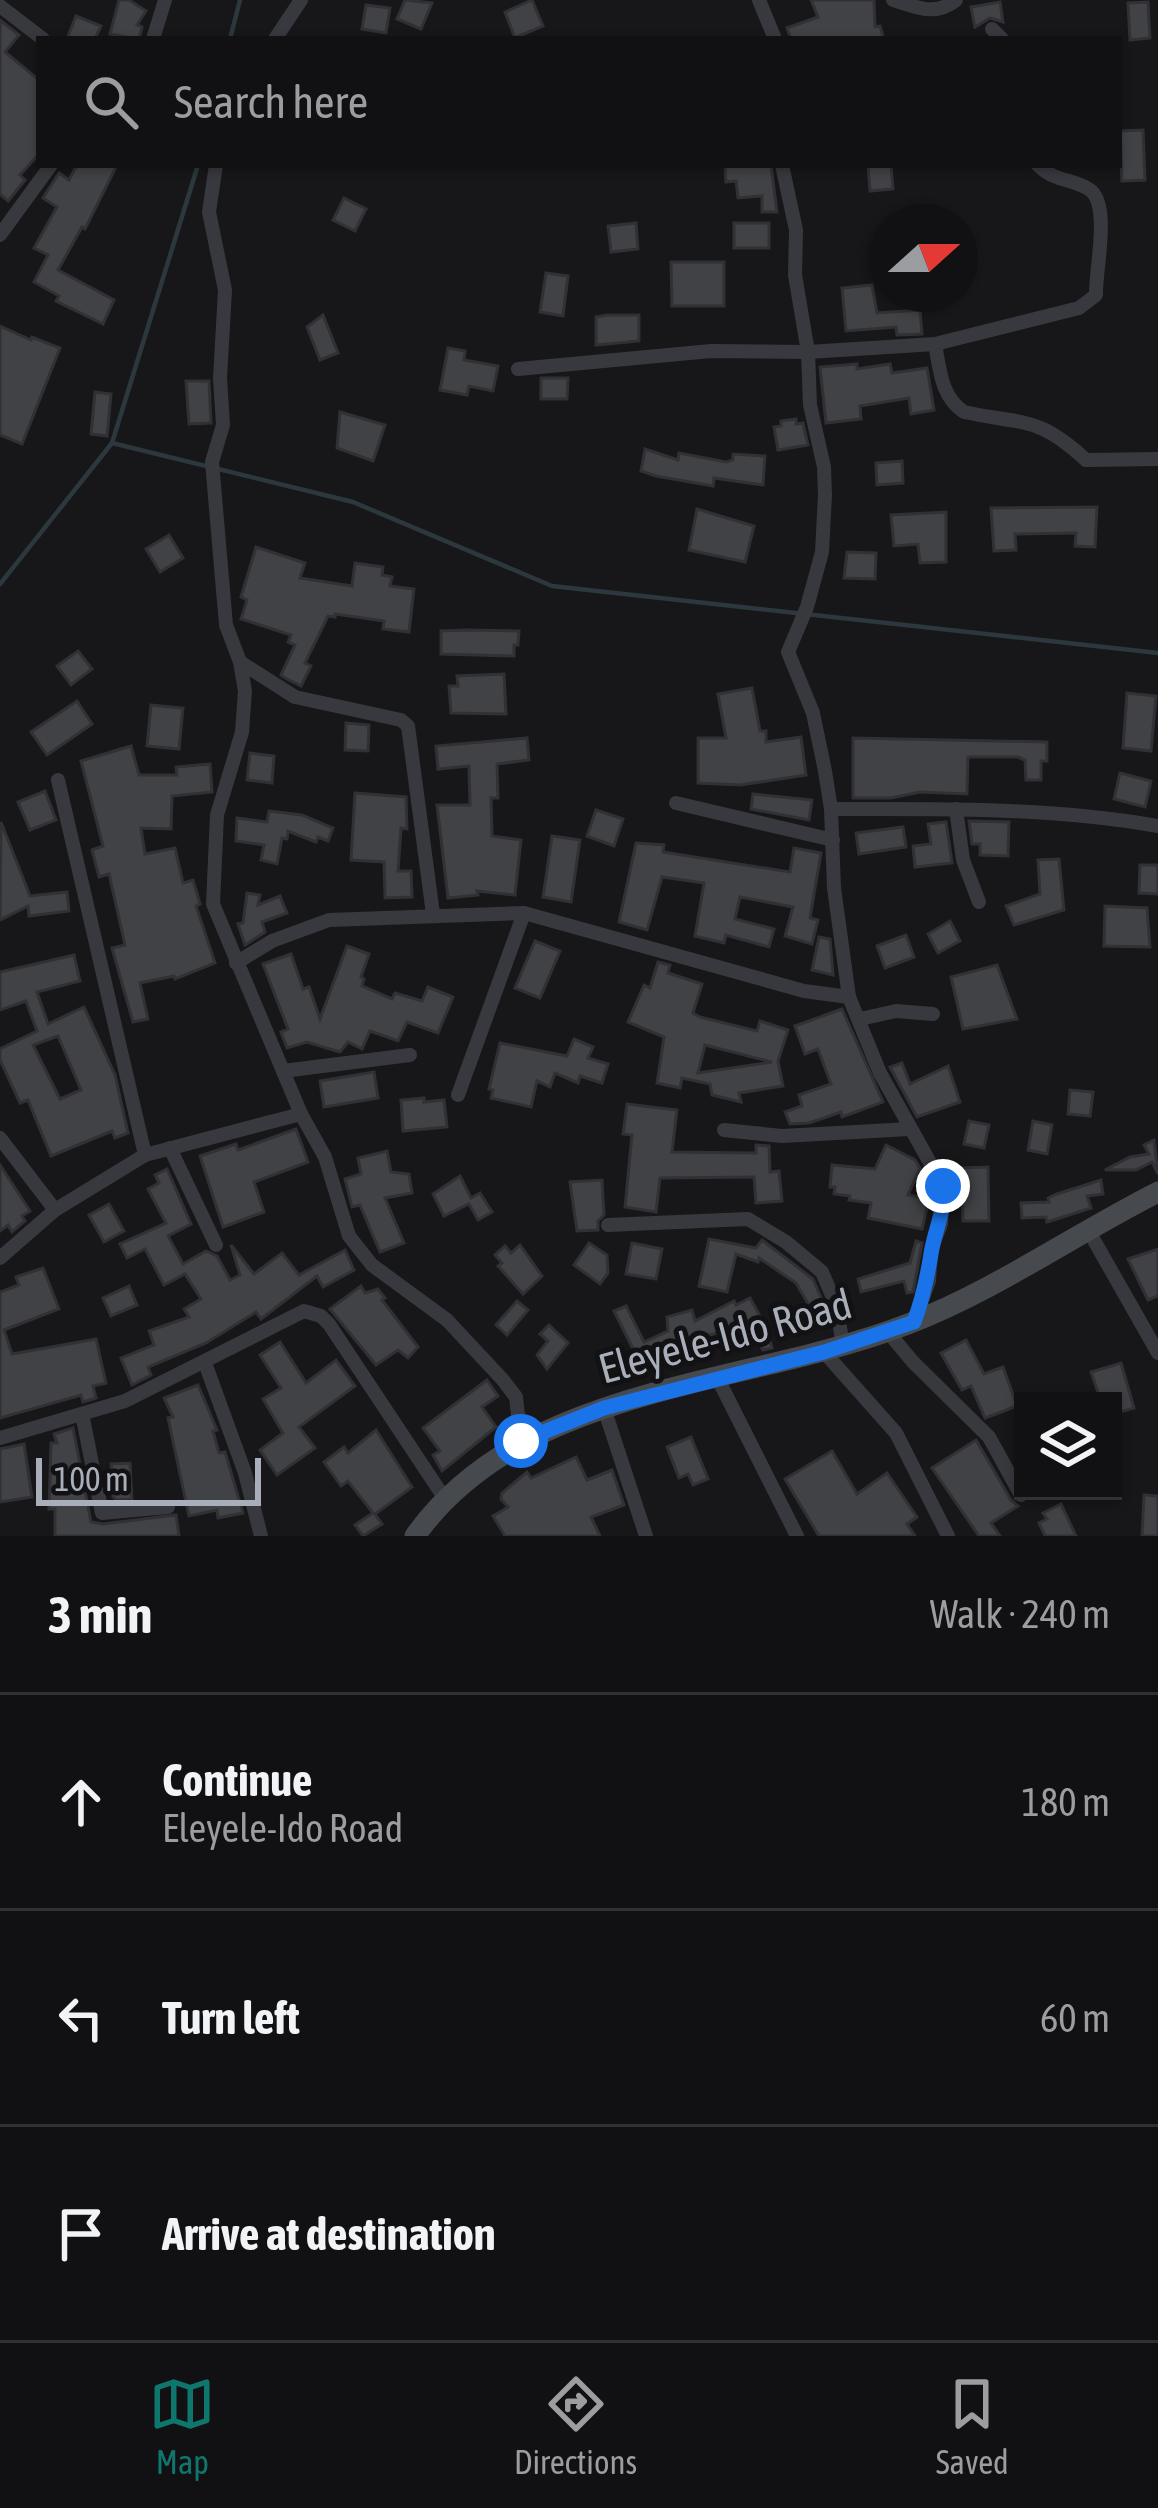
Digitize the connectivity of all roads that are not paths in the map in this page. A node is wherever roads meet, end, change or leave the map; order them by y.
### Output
1 (165, 0) edge
2 (301, 0) edge
3 (759, 0) edge
4 (893, 0) edge
5 (956, 0) edge
6 (0, 6) edge
7 (40, 36) edge
8 (154, 36) edge
9 (277, 36) edge
10 (774, 36) edge
11 (49, 168) edge
12 (215, 168) edge
13 (783, 168) edge
14 (1041, 168) edge
15 (0, 233) edge
16 (935, 344) junction
17 (808, 352) junction
18 (518, 369) dead end
19 (1158, 459) edge
20 (240, 662) junction
21 (58, 780) dead end
22 (676, 803) dead end
23 (831, 809) junction
24 (956, 809) junction
25 (1158, 826) edge
26 (833, 840) junction
27 (979, 902) dead end
28 (433, 914) junction
29 (524, 914) junction
30 (236, 963) junction
31 (849, 997) junction
32 (933, 1014) dead end
33 (860, 1019) junction
34 (410, 1055) dead end
35 (283, 1071) junction
36 (458, 1095) dead end
37 (301, 1114) junction
38 (910, 1129) junction
39 (724, 1130) dead end
40 (0, 1138) edge
41 (170, 1148) junction
42 (145, 1155) junction
43 (1158, 1192) edge
44 (55, 1210) junction
45 (608, 1225) dead end
46 (1087, 1228) junction
47 (216, 1245) dead end
48 (0, 1258) edge
49 (914, 1322) junction
50 (888, 1331) junction
51 (834, 1350) junction
52 (1158, 1353) edge
53 (205, 1363) junction
54 (718, 1378) junction
55 (604, 1408) junction
56 (82, 1414) junction
57 (0, 1438) edge
58 (511, 1447) junction
59 (1014, 1482) edge
60 (446, 1498) junction
61 (168, 1508) dead end
62 (261, 1536) edge
63 (415, 1536) edge
64 (646, 1536) edge
65 (797, 1536) edge
66 (948, 1536) edge

1 - 8 street
2 - 9 street
3 - 10 street
4 - 5 street
6 - 7 street
11 - 15 street
12 - 20 street
13 - 17 street
14 - 16 street
16 - 17 street
16 - 19 street
17 - 18 street
17 - 23 street
20 - 28 street
20 - 30 street
21 - 42 street
22 - 26 street
23 - 24 street
23 - 26 street
24 - 25 street
24 - 27 street
26 - 31 street
28 - 29 street
28 - 30 street
29 - 31 street
29 - 36 street
30 - 35 street
31 - 33 street
32 - 33 street
33 - 38 street
34 - 35 street
35 - 37 street
37 - 41 street
37 - 58 street
38 - 39 street
38 - 49 street
40 - 44 street
41 - 42 street
41 - 47 street
42 - 44 street
43 - 46 main road, Eleyele-Ido Road
44 - 48 street
45 - 51 street
46 - 49 main road, Eleyele-Ido Road
46 - 52 street
49 - 50 main road, Eleyele-Ido Road
50 - 51 main road, Eleyele-Ido Road
50 - 59 street
51 - 54 main road, Eleyele-Ido Road
51 - 66 street
53 - 56 street
53 - 60 street
53 - 62 street
54 - 55 main road, Eleyele-Ido Road
54 - 65 street
55 - 58 main road, Eleyele-Ido Road
55 - 64 street
56 - 57 street
56 - 61 street
58 - 60 main road, Eleyele-Ido Road
60 - 63 main road, Eleyele-Ido Road

